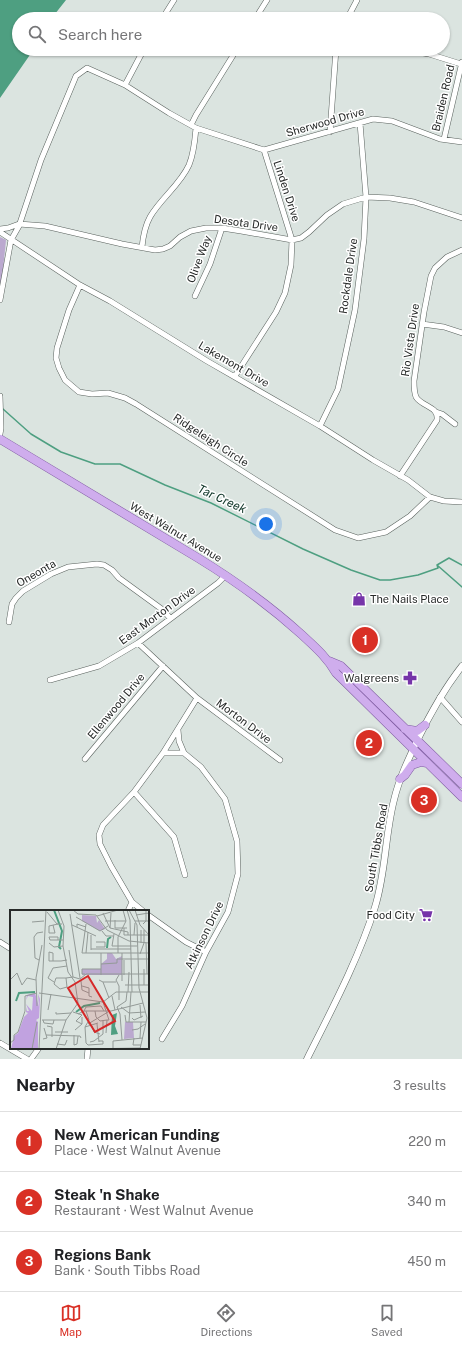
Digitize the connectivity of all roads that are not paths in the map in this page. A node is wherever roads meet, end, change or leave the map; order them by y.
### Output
1 (174, 0) edge
2 (267, 0) edge
3 (356, 0) edge
4 (166, 12) edge
5 (259, 12) edge
6 (350, 12) edge
7 (140, 56) edge
8 (233, 56) edge
9 (335, 56) edge
10 (436, 56) edge
11 (462, 63) edge
12 (125, 85) junction
13 (360, 123) junction
14 (191, 125) junction
15 (196, 128) junction
16 (330, 132) junction
17 (444, 139) junction
18 (462, 142) edge
19 (264, 150) junction
20 (366, 197) junction
21 (462, 218) edge
22 (19, 224) junction
23 (222, 228) junction
24 (0, 229) edge
25 (0, 232) edge
26 (11, 240) junction
27 (292, 240) junction
28 (142, 247) junction
29 (462, 250) edge
30 (80, 285) junction
31 (195, 296) dead end
32 (0, 300) edge
33 (422, 324) junction
34 (462, 333) edge
35 (235, 376) junction
36 (0, 396) edge
37 (436, 412) junction
38 (455, 424) dead end
39 (320, 426) junction
40 (0, 434) edge
41 (0, 439) edge
42 (400, 476) junction
43 (430, 497) junction
44 (462, 502) edge
45 (226, 575) junction
46 (170, 618) junction
47 (8, 622) dead end
48 (138, 643) junction
49 (329, 660) junction
50 (163, 666) junction
51 (462, 666) edge
52 (50, 680) dead end
53 (440, 697) junction
54 (197, 698) junction
55 (462, 722) edge
56 (424, 725) junction
57 (178, 729) junction
58 (405, 729) junction
59 (417, 741) junction
60 (414, 749) junction
61 (163, 753) junction
62 (184, 754) junction
63 (85, 759) dead end
64 (280, 760) dead end
65 (427, 762) junction
66 (400, 779) junction
67 (462, 784) edge
68 (134, 792) junction
69 (462, 797) edge
70 (185, 875) dead end
71 (132, 902) junction
72 (128, 910) edge
73 (142, 910) edge
74 (149, 916) edge
75 (0, 942) edge
76 (10, 948) edge
77 (206, 952) junction
78 (162, 1039) dead end
79 (0, 1043) edge
80 (10, 1049) edge
81 (10, 1049) edge
82 (37, 1049) edge
83 (88, 1049) edge
84 (27, 1059) edge
85 (31, 1059) edge
86 (87, 1059) edge
87 (308, 1059) edge

1 - 4 street
2 - 5 street
3 - 6 street
7 - 12 street
8 - 14 street
9 - 16 street
10 - 11 street
11 - 17 street, Braiden Road
12 - 14 street, Linden Drive
12 - 22 street, Linden Drive
13 - 16 street, Sherwood Drive
13 - 17 street, Sherwood Drive
13 - 20 street, Rockdale Drive
14 - 15 street, Linden Drive
15 - 19 street, Linden Drive
15 - 28 street
16 - 19 street, Sherwood Drive
17 - 18 street, Sherwood Drive
19 - 27 street, Linden Drive
20 - 21 street, Desota Drive
20 - 27 street, Desota Drive
20 - 39 street, Rockdale Drive
22 - 24 street, Desota Drive
22 - 26 street
22 - 28 street, Desota Drive
23 - 27 street, Desota Drive
23 - 28 street, Desota Drive
23 - 31 street, Olive Way
25 - 26 street, Lakemont Drive
26 - 30 street, Lakemont Drive
26 - 32 street
27 - 35 street, Linden Drive
29 - 33 street, Rio Vista Drive
30 - 35 street, Lakemont Drive
30 - 43 street, Ridgeleigh Circle
33 - 34 street
33 - 37 street, Rio Vista Drive
35 - 39 street, Lakemont Drive
36 - 40 street
37 - 38 street, Rio Vista Drive
37 - 42 street
39 - 42 street, Lakemont Drive
41 - 45 main road, West Walnut Avenue
42 - 43 street, Lakemont Drive
43 - 44 street, Lakemont Drive
45 - 46 street, East Morton Drive
45 - 49 main road, West Walnut Avenue
46 - 47 street, Oneonta
46 - 48 street, East Morton Drive
48 - 50 street, Morton Drive
48 - 52 street, East Morton Drive
49 - 58 main road, West Walnut Avenue
49 - 60 main road, West Walnut Avenue
50 - 54 street, Morton Drive
50 - 63 street, Ellenwood Drive
51 - 53 street, South Tibbs Road
53 - 55 street
53 - 56 street, South Tibbs Road
54 - 57 street
54 - 64 street, Morton Drive
56 - 58 main road
56 - 59 street, South Tibbs Road
57 - 61 street
57 - 62 street
58 - 59 main road, West Walnut Avenue
59 - 60 street, South Tibbs Road
59 - 67 main road, West Walnut Avenue
60 - 65 main road, West Walnut Avenue
60 - 66 street, South Tibbs Road
61 - 62 street
61 - 68 street
62 - 77 street, Atkinson Drive
65 - 66 main road
65 - 69 main road, West Walnut Avenue
66 - 87 street, South Tibbs Road
68 - 70 street
68 - 71 street
71 - 72 street
71 - 73 street
74 - 77 street
75 - 76 street
77 - 78 street, Atkinson Drive
79 - 80 street
81 - 84 street
82 - 85 street
83 - 86 street

